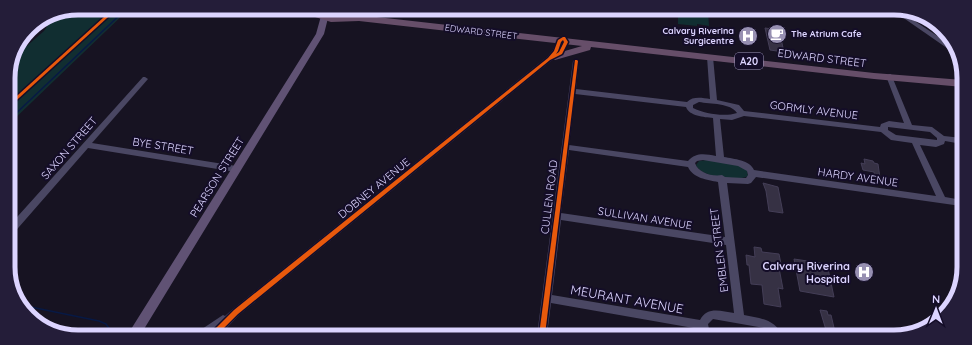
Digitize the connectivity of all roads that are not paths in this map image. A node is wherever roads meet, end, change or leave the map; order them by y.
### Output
1 (325, 15) edge
2 (339, 15) edge
3 (345, 15) edge
4 (365, 15) edge
5 (903, 16) edge
6 (320, 34) junction
7 (536, 38) junction
8 (563, 40) junction
9 (600, 46) junction
10 (624, 47) junction
11 (950, 48) edge
12 (552, 57) junction
13 (710, 57) junction
14 (576, 61) dead end
15 (890, 78) junction
16 (145, 79) dead end
17 (957, 84) edge
18 (957, 87) edge
19 (572, 91) junction
20 (714, 102) junction
21 (689, 105) junction
22 (742, 113) junction
23 (716, 116) junction
24 (910, 126) junction
25 (884, 130) junction
26 (941, 138) junction
27 (957, 140) edge
28 (915, 141) junction
29 (86, 145) junction
30 (566, 147) junction
31 (720, 160) junction
32 (691, 164) junction
33 (236, 169) junction
34 (752, 173) junction
35 (722, 178) junction
36 (942, 200) junction
37 (957, 202) edge
38 (557, 216) junction
39 (15, 225) edge
40 (730, 242) junction
41 (546, 298) junction
42 (739, 318) junction
43 (703, 325) junction
44 (136, 330) edge
45 (213, 330) edge
46 (543, 330) edge
47 (705, 330) edge
48 (773, 330) edge

1 - 6 main road, PEARSON STREET
2 - 6 main road, PEARSON STREET
3 - 7 highway, EDWARD STREET / A20
4 - 8 highway, EDWARD STREET / A20
5 - 11 street
6 - 33 main road, PEARSON STREET
7 - 8 highway, EDWARD STREET / A20
7 - 12 highway
8 - 9 highway, EDWARD STREET / A20
8 - 10 highway, EDWARD STREET / A20
8 - 12 street, DOBNEY AVENUE
9 - 10 highway, EDWARD STREET / A20
9 - 12 highway
10 - 13 highway, EDWARD STREET / A20
12 - 45 street, DOBNEY AVENUE
13 - 15 highway, EDWARD STREET / A20
13 - 20 street
14 - 19 street, CULLEN ROAD
15 - 17 highway, EDWARD STREET / A20
15 - 18 highway, EDWARD STREET / A20
15 - 24 street
16 - 29 street, SAXON STREET
19 - 21 street, GORMLY AVENUE
19 - 30 street, CULLEN ROAD
20 - 21 street, GORMLY AVENUE
20 - 22 street, GORMLY AVENUE
21 - 23 street, GORMLY AVENUE
22 - 23 street, GORMLY AVENUE
22 - 25 street, GORMLY AVENUE
23 - 31 street
24 - 25 street, GORMLY AVENUE
24 - 26 street, GORMLY AVENUE
25 - 28 street, GORMLY AVENUE
26 - 27 street, GORMLY AVENUE
26 - 28 street, GORMLY AVENUE
28 - 36 street
29 - 33 street, BYE STREET
29 - 39 street, SAXON STREET
30 - 32 street, HARDY AVENUE
30 - 38 street, CULLEN ROAD
31 - 32 street, HARDY AVENUE
31 - 34 street, HARDY AVENUE
32 - 35 street
33 - 44 main road, PEARSON STREET
34 - 35 street
34 - 36 street, HARDY AVENUE
35 - 40 street, EMBLEN STREET
36 - 37 street, HARDY AVENUE
38 - 40 street, SULLIVAN AVENUE
38 - 41 street, CULLEN ROAD
40 - 42 street, EMBLEN STREET
41 - 43 street, MEURANT AVENUE
41 - 46 street, CULLEN ROAD
42 - 43 street
42 - 48 street
43 - 47 street

